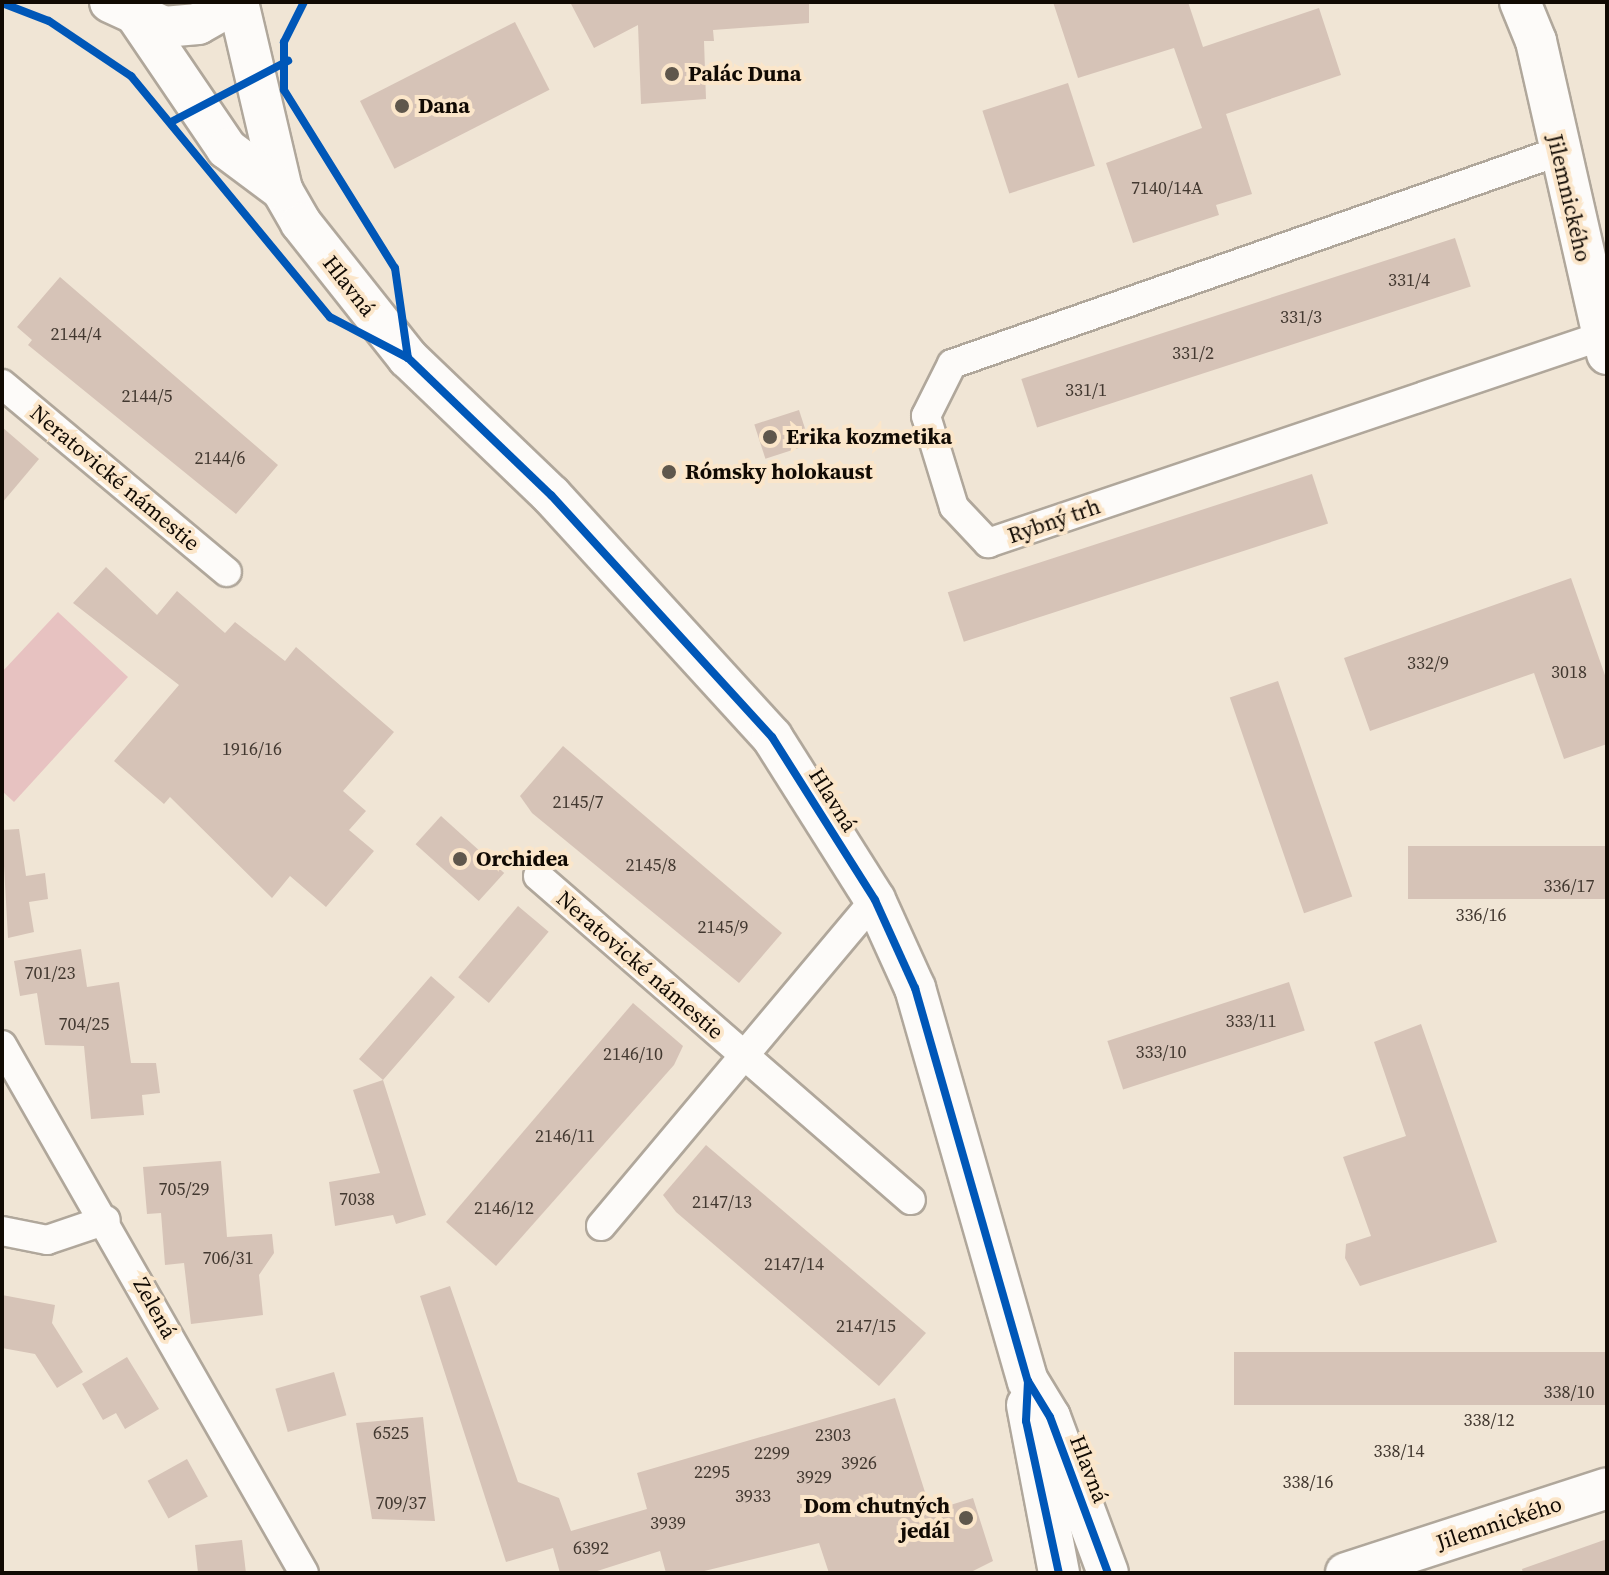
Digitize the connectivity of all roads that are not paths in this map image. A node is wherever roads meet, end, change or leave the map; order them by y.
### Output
1 (238, 2) edge
2 (1520, 2) edge
3 (124, 10) edge
4 (1537, 21) edge
5 (1557, 152) junction
6 (282, 190) junction
7 (1605, 345) edge
8 (2, 384) edge
9 (227, 572) dead end
10 (538, 876) dead end
11 (875, 900) junction
12 (2, 1045) edge
13 (743, 1054) junction
14 (911, 1200) dead end
15 (106, 1220) junction
16 (601, 1226) dead end
17 (2, 1231) edge
18 (1028, 1381) junction
19 (1607, 1488) edge
20 (304, 1573) edge
21 (1059, 1573) edge
22 (1108, 1573) edge
23 (1346, 1573) edge

1 - 3 main road
1 - 6 main road
2 - 4 main road, Jilemnického
3 - 6 main road
4 - 5 main road, Jilemnického
5 - 7 main road, Jilemnického
5 - 7 street, Rybný trh
6 - 11 main road, Hlavná
8 - 9 street, Neratovické námestie
10 - 13 street, Neratovické námestie
11 - 13 street, Neratovické námestie
11 - 18 main road, Hlavná
12 - 15 street, Zelená
13 - 14 street, Neratovické námestie
13 - 16 street, Neratovické námestie
15 - 17 street
15 - 20 street, Zelená
18 - 21 main road, Hlavná
18 - 22 main road, Hlavná
19 - 23 main road, Jilemnického

